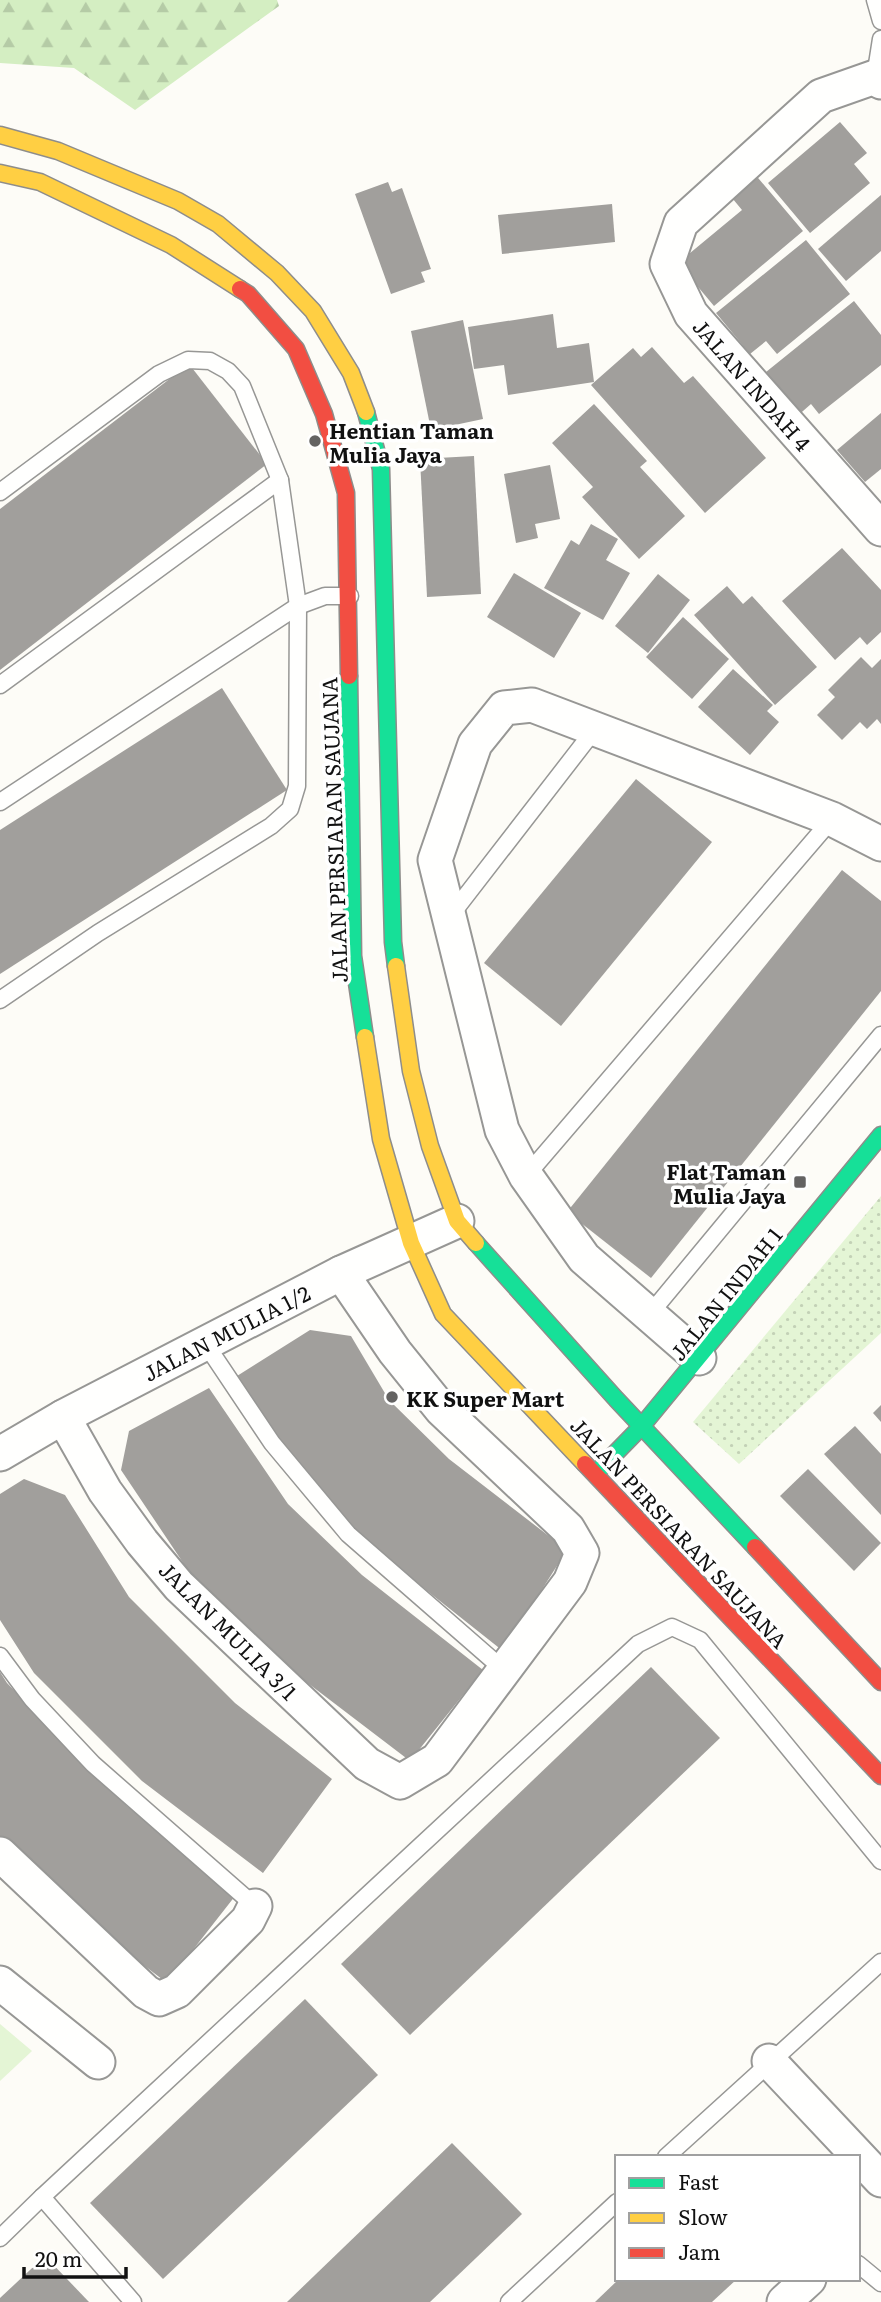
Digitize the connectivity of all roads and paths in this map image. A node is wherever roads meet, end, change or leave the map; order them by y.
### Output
1 (875, 0) edge
2 (881, 21) edge
3 (881, 39) edge
4 (878, 79) edge
5 (0, 135) edge
6 (0, 173) edge
7 (280, 480) junction
8 (0, 492) edge
9 (881, 529) edge
10 (367, 596) junction
11 (298, 606) junction
12 (0, 685) edge
13 (595, 729) junction
14 (0, 802) edge
15 (832, 819) junction
16 (881, 844) edge
17 (449, 917) junction
18 (0, 1000) edge
19 (881, 1035) edge
20 (881, 1135) edge
21 (526, 1177) junction
22 (457, 1221) junction
23 (411, 1243) junction
24 (341, 1273) junction
25 (649, 1315) junction
26 (205, 1343) junction
27 (699, 1358) junction
28 (62, 1417) junction
29 (641, 1427) junction
30 (0, 1454) edge
31 (596, 1473) junction
32 (0, 1656) edge
33 (504, 1670) junction
34 (881, 1682) edge
35 (881, 1776) edge
36 (0, 1853) edge
37 (881, 1861) edge
38 (255, 1906) joint
39 (881, 1962) edge
40 (0, 1983) edge
41 (769, 2061) junction
42 (98, 2062) dead end
43 (668, 2155) edge
44 (857, 2155) edge
45 (860, 2158) edge
46 (881, 2180) edge
47 (41, 2197) junction
48 (615, 2204) edge
49 (0, 2238) edge
50 (860, 2266) edge
51 (806, 2281) edge
52 (881, 2283) edge
53 (133, 2302) edge
54 (509, 2302) edge
55 (784, 2302) edge

1 - 2 lane
3 - 4 lane
4 - 9 street, JALAN INDAH 4
5 - 10 street, JALAN PERSIARAN SAUJANA
6 - 10 street, JALAN PERSIARAN SAUJANA
7 - 8 lane
7 - 11 lane
7 - 12 lane
10 - 11 lane
10 - 22 street, JALAN PERSIARAN SAUJANA
10 - 23 street, JALAN PERSIARAN SAUJANA
11 - 14 lane
11 - 18 lane
13 - 15 street
13 - 17 lane
13 - 17 street
15 - 16 street
15 - 21 lane
17 - 21 street
19 - 25 lane
20 - 27 street, JALAN INDAH 1
21 - 25 street
22 - 23 street, JALAN MULIA 1/2
22 - 29 street, JALAN PERSIARAN SAUJANA
23 - 24 street, JALAN MULIA 1/2
23 - 31 street, JALAN PERSIARAN SAUJANA
24 - 26 street, JALAN MULIA 1/2
24 - 33 street
25 - 27 street
26 - 28 street, JALAN MULIA 1/2
26 - 33 lane
27 - 29 street, JALAN INDAH 1
28 - 30 street, JALAN MULIA 1/2
28 - 33 street, JALAN MULIA 3/1
29 - 31 street, JALAN INDAH 1
29 - 34 street, JALAN PERSIARAN SAUJANA
31 - 35 street, JALAN PERSIARAN SAUJANA
32 - 38 lane
36 - 38 street
37 - 47 lane
39 - 41 lane
40 - 42 street
41 - 43 lane
41 - 44 street
45 - 46 street
47 - 49 lane
47 - 53 lane
48 - 54 lane
50 - 52 lane
51 - 55 street

